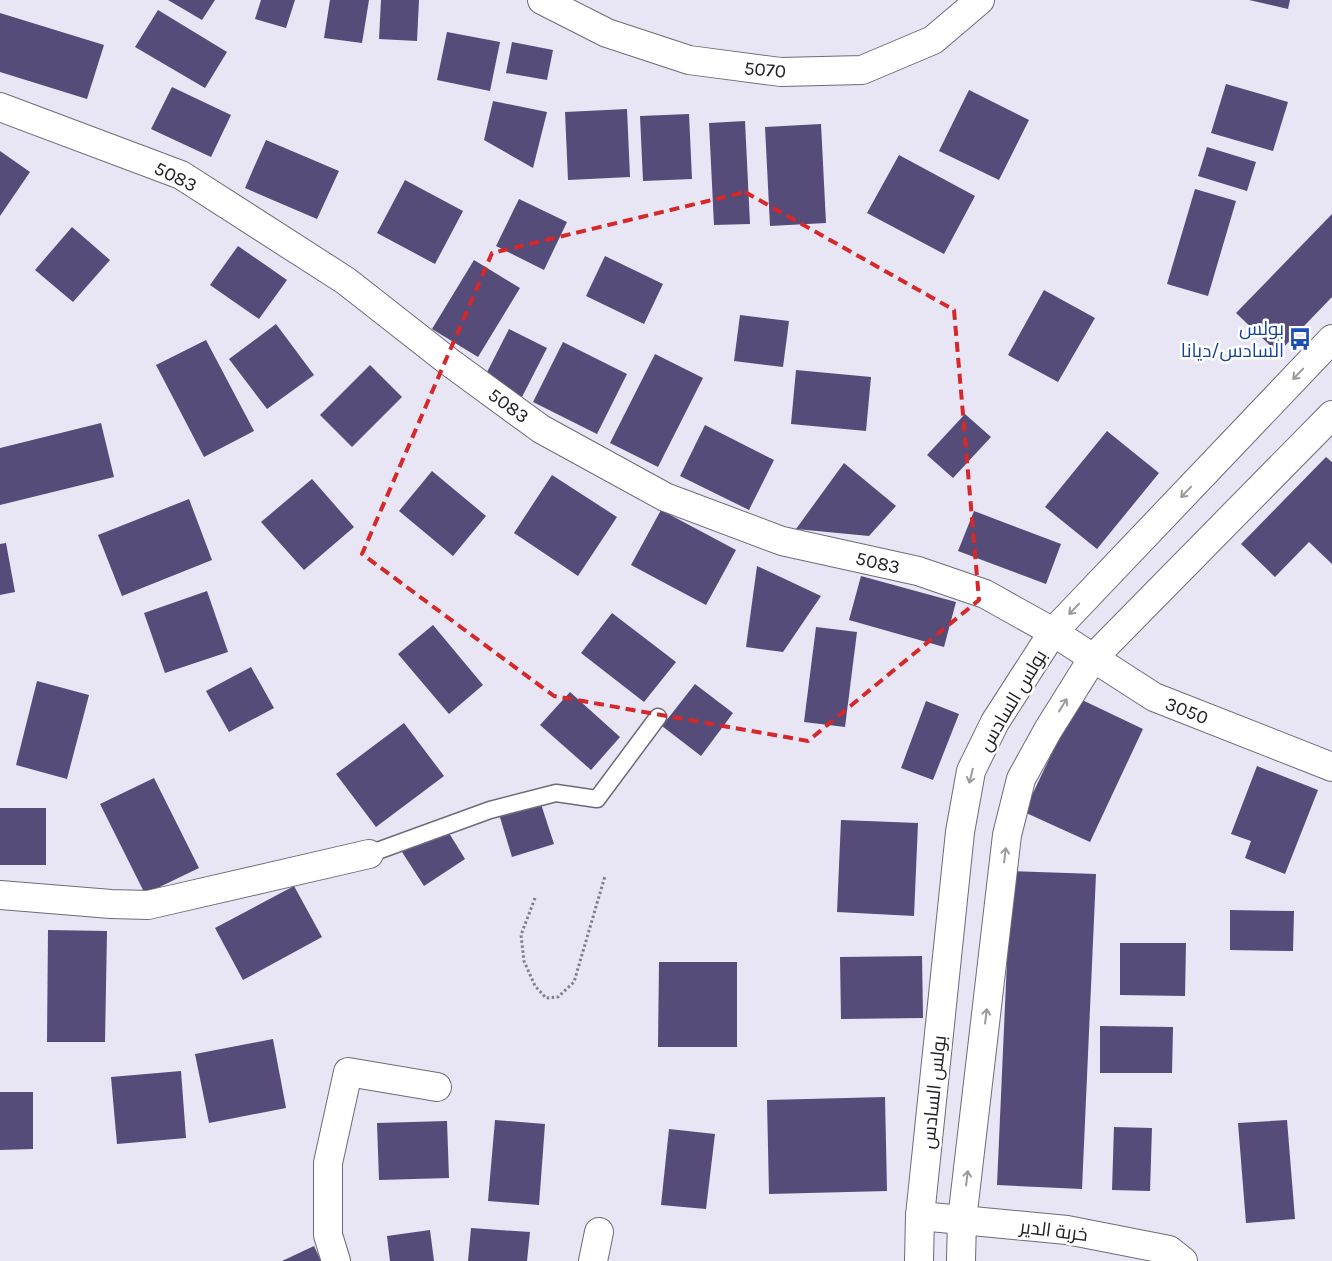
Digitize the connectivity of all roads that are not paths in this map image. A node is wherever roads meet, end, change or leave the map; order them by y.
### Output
1 (542, 0) edge
2 (980, 0) edge
3 (0, 107) edge
4 (1332, 338) edge
5 (1332, 415) edge
6 (1053, 632) junction
7 (1093, 658) junction
8 (658, 717) dead end
9 (1332, 767) edge
10 (369, 854) joint
11 (0, 895) edge
12 (437, 1087) dead end
13 (920, 1216) junction
14 (962, 1220) junction
15 (599, 1232) dead end
16 (336, 1261) edge
17 (593, 1261) edge
18 (919, 1261) edge
19 (961, 1261) edge
20 (1183, 1261) edge

1 - 2 street, 5070
3 - 6 street, 5083
4 -> 6 street, بولس السادس
5 - 7 street
6 - 7 street, 3050
6 -> 13 street, بولس السادس
7 - 9 street, 3050
14 -> 7 street
8 - 10 lane
10 - 11 street
12 - 16 street
13 - 14 street, خربة الدير
13 - 18 street, بولس السادس
14 - 19 street
14 - 20 street, خربة الدير
15 - 17 street

